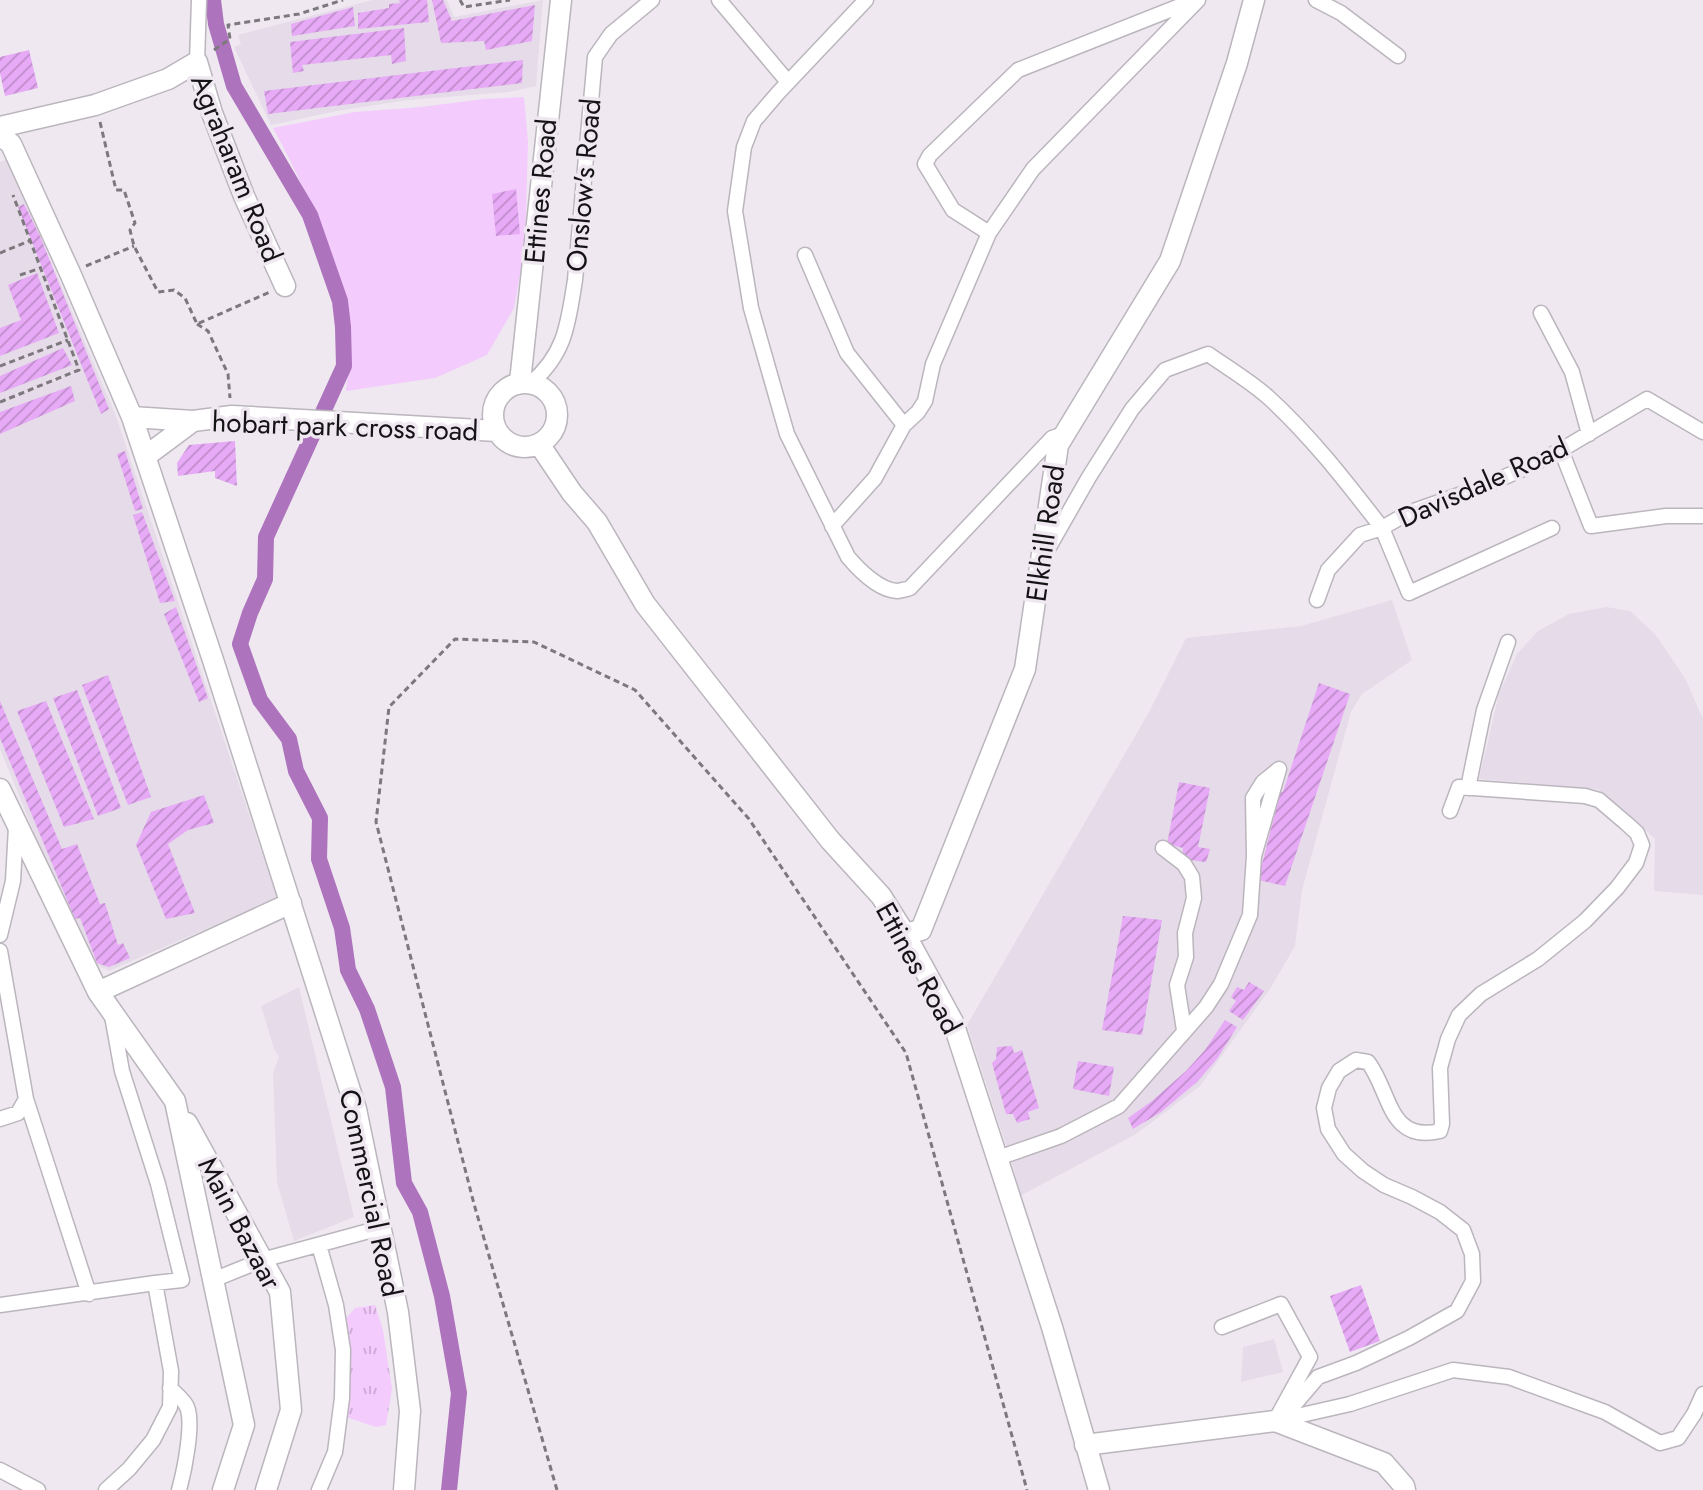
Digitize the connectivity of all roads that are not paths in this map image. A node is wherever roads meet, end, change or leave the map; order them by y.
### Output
1 (199, 0) edge
2 (561, 0) edge
3 (652, 0) edge
4 (719, 0) edge
5 (866, 0) edge
6 (1197, 0) edge
7 (1254, 0) edge
8 (1316, 0) edge
9 (1398, 56) dead end
10 (197, 62) junction
11 (788, 82) junction
12 (0, 127) edge
13 (0, 135) edge
14 (989, 233) junction
15 (805, 255) dead end
16 (285, 286) road end
17 (1541, 313) dead end
18 (526, 383) junction
19 (132, 417) junction
20 (193, 421) junction
21 (904, 425) junction
22 (497, 431) junction
23 (1703, 432) edge
24 (1064, 434) junction
25 (1589, 434) junction
26 (539, 444) junction
27 (1561, 450) junction
28 (146, 456) junction
29 (1703, 516) edge
30 (832, 526) junction
31 (1382, 528) junction
32 (1552, 528) dead end
33 (1042, 560) junction
34 (1317, 600) dead end
35 (1508, 642) dead end
36 (1468, 788) junction
37 (0, 789) edge
38 (1450, 811) dead end
39 (16, 822) junction
40 (1163, 848) dead end
41 (1254, 856) junction
42 (291, 903) junction
43 (905, 934) junction
44 (0, 935) edge
45 (0, 951) edge
46 (98, 992) junction
47 (111, 1013) junction
48 (1184, 1030) junction
49 (7, 1036) edge
50 (26, 1099) junction
51 (175, 1101) junction
52 (0, 1119) edge
53 (998, 1158) junction
54 (380, 1228) junction
55 (319, 1245) junction
56 (262, 1260) junction
57 (213, 1280) junction
58 (155, 1283) junction
59 (89, 1294) junction
60 (0, 1305) edge
61 (1222, 1327) dead end
62 (170, 1388) junction
63 (1703, 1394) edge
64 (1278, 1420) junction
65 (1085, 1445) junction
66 (0, 1470) edge
67 (38, 1490) edge
68 (106, 1490) edge
69 (179, 1490) edge
70 (223, 1490) edge
71 (266, 1490) edge
72 (319, 1490) edge
73 (404, 1490) edge
74 (1099, 1490) edge
75 (1405, 1490) edge

1 - 10 street
2 - 18 street, Ettines Road
3 - 18 street, Onslow's Road
4 - 11 street
5 - 11 street
6 - 14 street
6 - 14 street
7 - 24 street, Elkhill Road
8 - 9 street
10 - 12 street, Agraharam Road
10 - 16 street, Agraharam Road
11 - 30 street
13 - 19 street, Commercial Road
14 - 21 street
15 - 21 street
17 - 25 street
18 - 22 street
18 - 26 street
19 - 20 street, hobart park cross road
19 - 28 street, Commercial Road
20 - 22 street, hobart park cross road
20 - 28 street
21 - 30 street
22 - 26 street
23 - 25 street, Davisdale Road
24 - 30 street
24 - 33 street, Elkhill Road
25 - 27 street, Davisdale Road
26 - 43 street, Ettines Road
27 - 29 street
27 - 31 street, Davisdale Road
28 - 42 street, Commercial Road
31 - 32 street
31 - 33 street, Davisdale Road
31 - 34 street
33 - 43 street, Elkhill Road
35 - 36 street
36 - 38 street
36 - 64 street
37 - 39 street, Main Bazaar
39 - 44 street
39 - 46 street, Main Bazaar
40 - 48 street
41 - 41 street
41 - 48 street
42 - 46 street
42 - 54 street, Commercial Road
43 - 53 street, Ettines Road
45 - 49 street
46 - 47 street, Main Bazaar
47 - 51 street, Main Bazaar
47 - 58 street
48 - 53 street
49 - 50 street
50 - 52 street
50 - 59 street
51 - 56 street, Main Bazaar
51 - 57 street
53 - 65 street, Ettines Road
54 - 55 street
54 - 73 street, Commercial Road
55 - 56 street
55 - 72 street
56 - 57 street
56 - 71 street, Main Bazaar
57 - 70 street
58 - 59 street
58 - 62 street
59 - 60 street
61 - 64 street
62 - 68 street
62 - 69 street
63 - 64 street
64 - 65 street
64 - 75 street
65 - 74 street, Ettines Road
66 - 67 street

